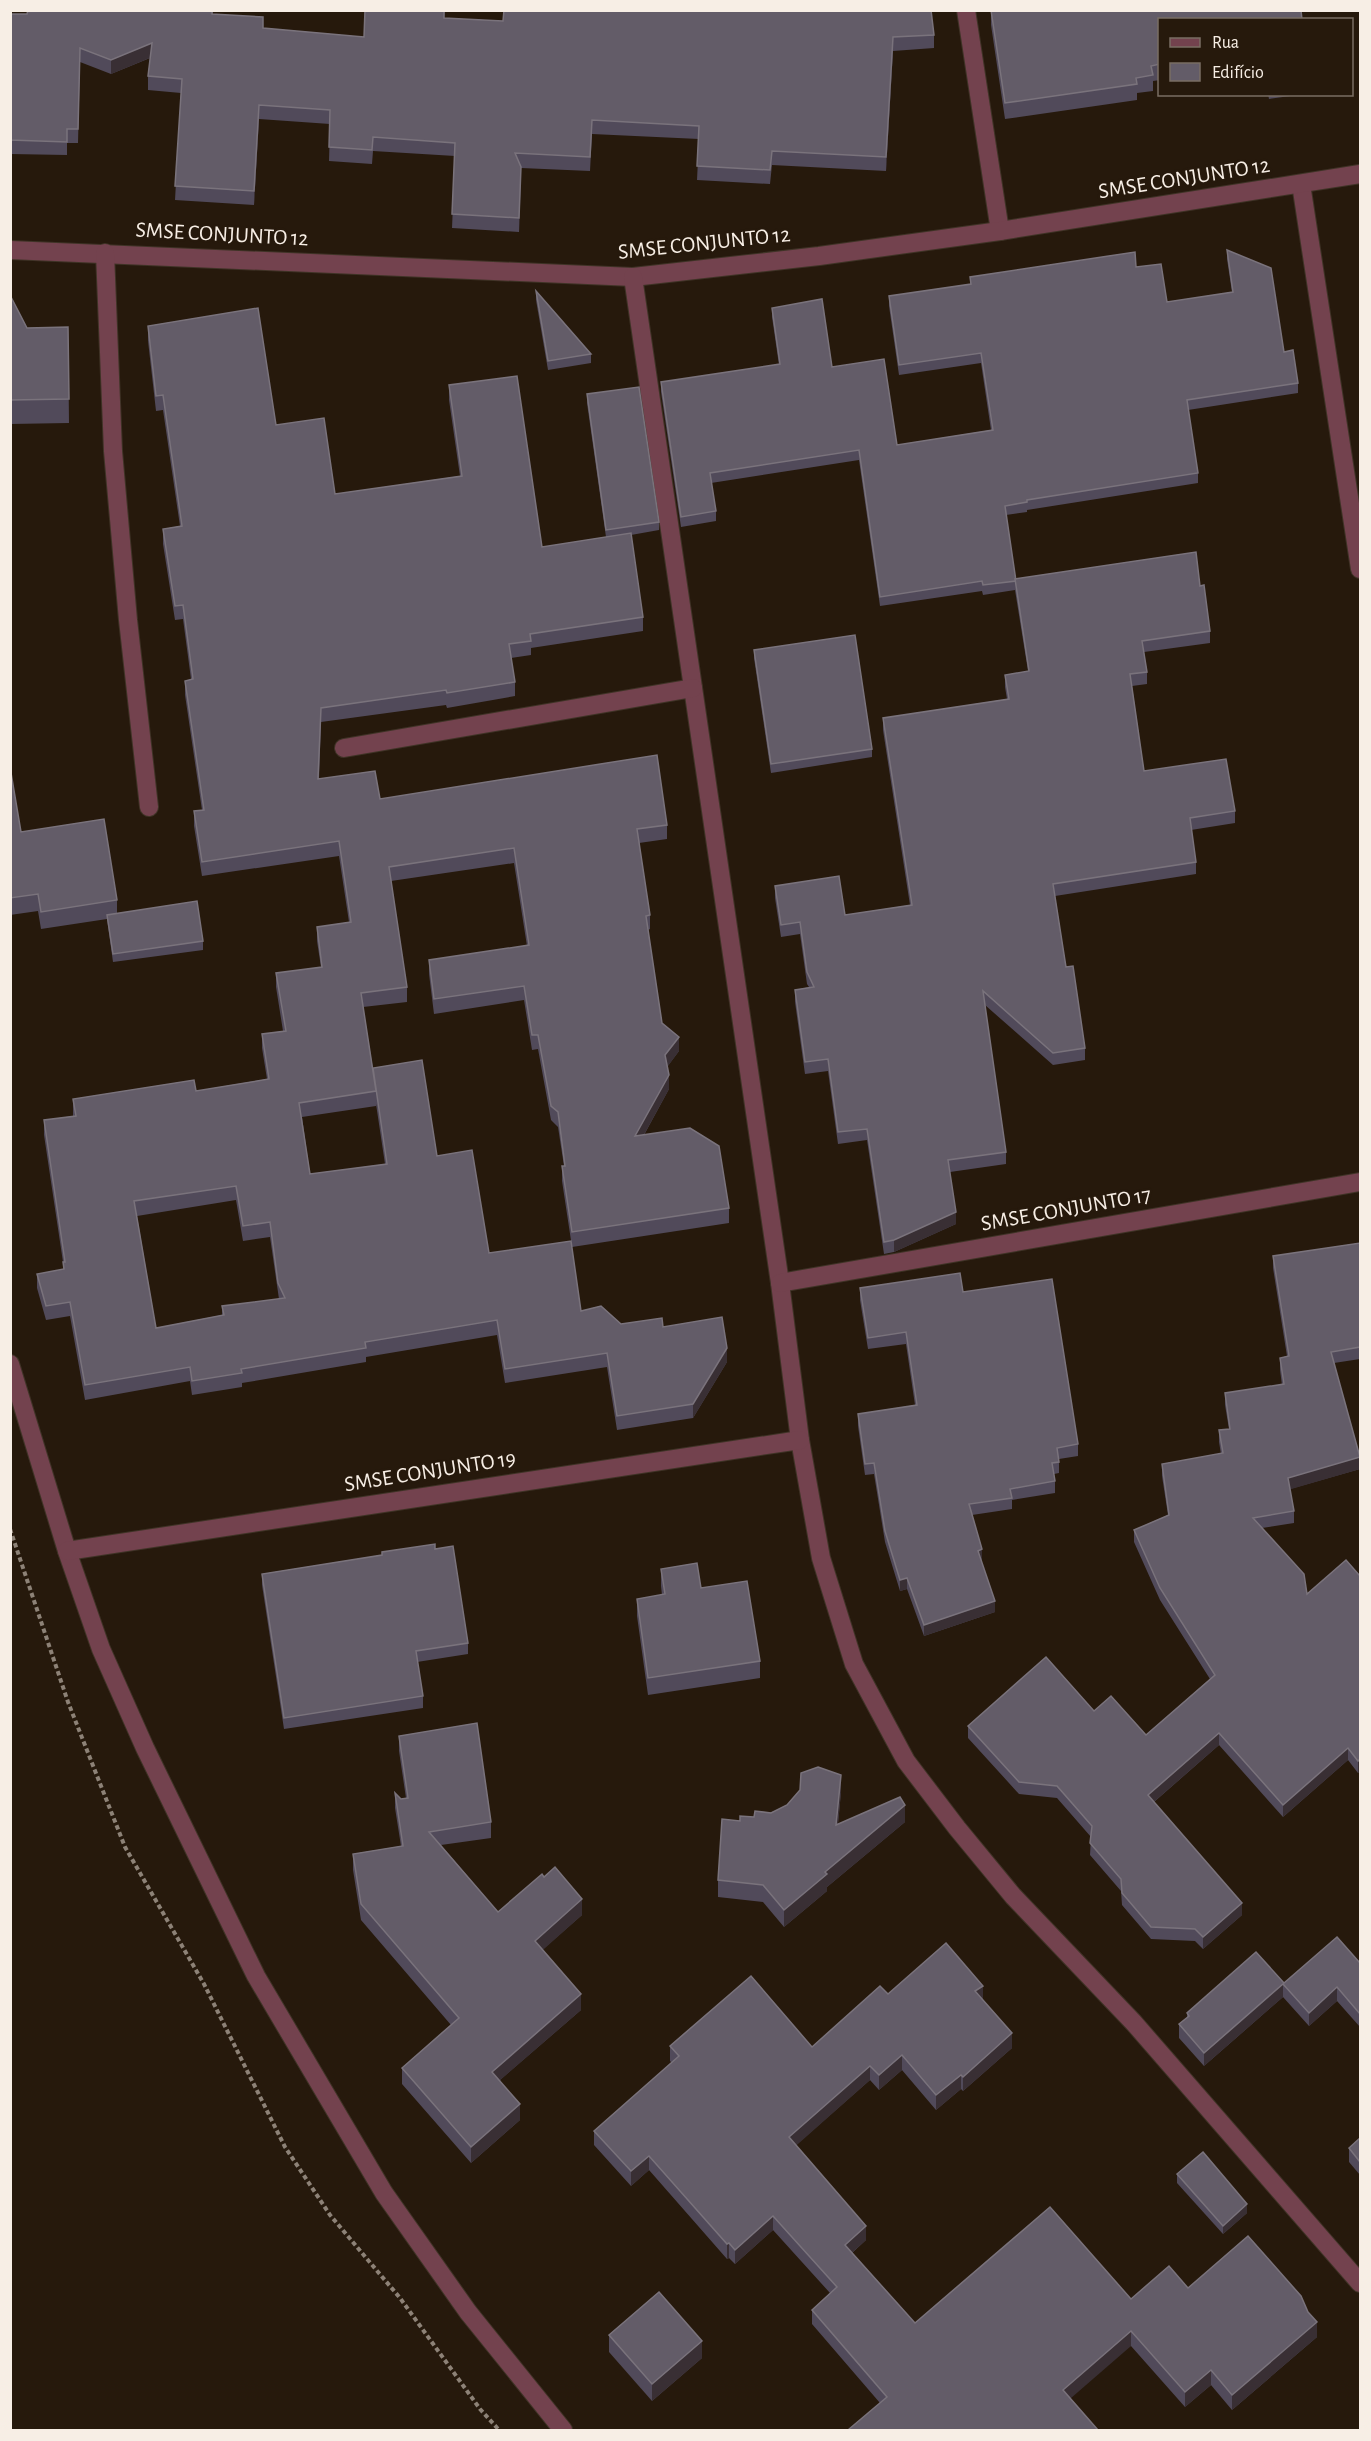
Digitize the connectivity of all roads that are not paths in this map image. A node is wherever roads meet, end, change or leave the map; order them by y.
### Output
1 (966, 10) edge
2 (1360, 174) edge
3 (1301, 184) junction
4 (1000, 231) junction
5 (10, 250) edge
6 (105, 253) junction
7 (633, 278) junction
8 (1360, 569) edge
9 (693, 688) junction
10 (344, 748) dead end
11 (149, 807) dead end
12 (1360, 1182) edge
13 (780, 1283) junction
14 (10, 1364) edge
15 (800, 1440) junction
16 (67, 1551) junction
17 (1360, 2283) edge
18 (563, 2430) edge

1 - 4 street
2 - 3 street, SMSE CONJUNTO 12
3 - 4 street, SMSE CONJUNTO 12
3 - 8 street
4 - 7 street, SMSE CONJUNTO 12
5 - 6 street, SMSE CONJUNTO 12
6 - 7 street, SMSE CONJUNTO 12
6 - 11 street
7 - 9 street
9 - 10 street
9 - 13 street
12 - 13 street, SMSE CONJUNTO 17
13 - 15 street
14 - 16 street
15 - 16 street, SMSE CONJUNTO 19
15 - 17 street
16 - 18 street

